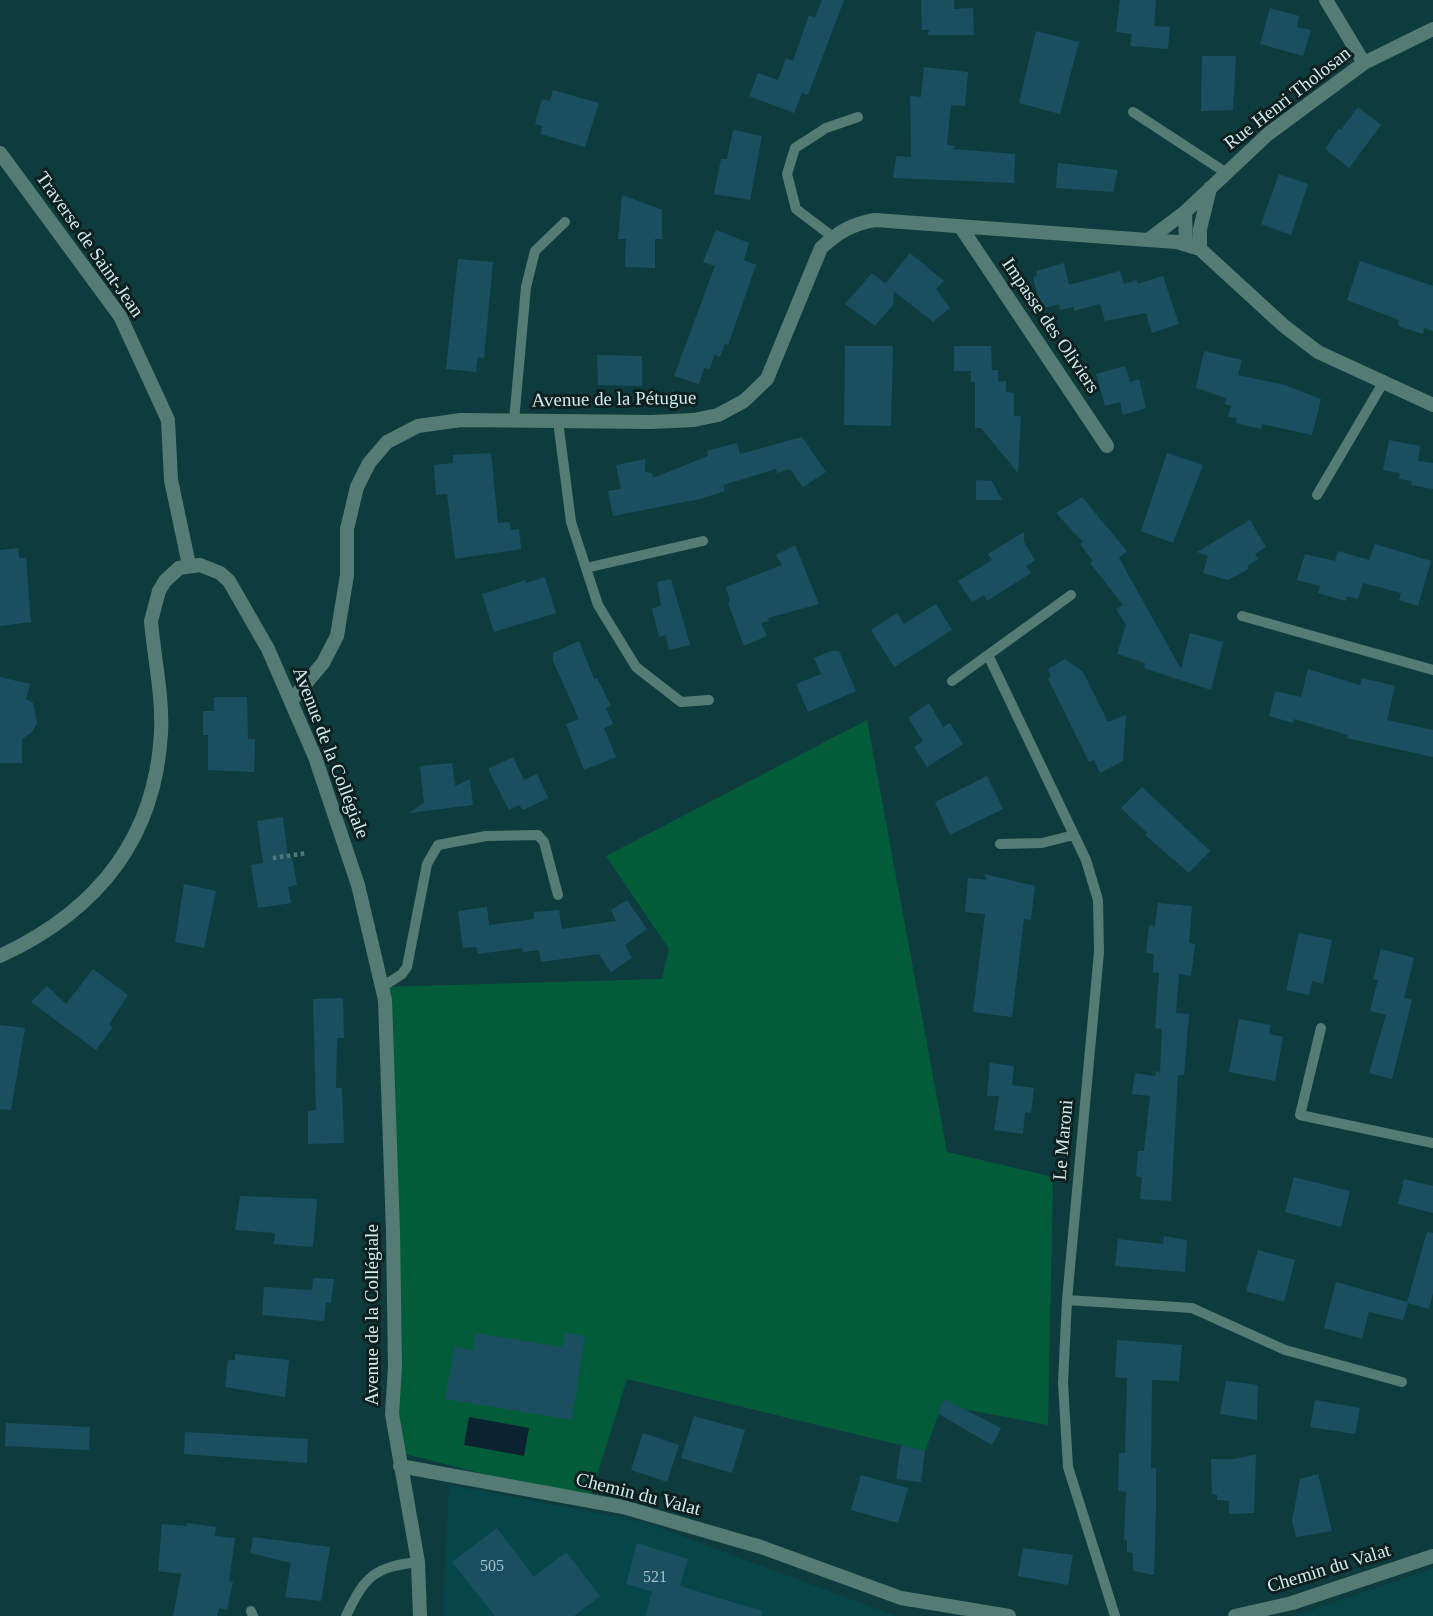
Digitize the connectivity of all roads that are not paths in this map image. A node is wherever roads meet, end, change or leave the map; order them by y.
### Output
1 (1326, 0) edge
2 (1433, 29) edge
3 (1364, 63) junction
4 (1133, 111) dead end
5 (858, 117) dead end
6 (0, 153) edge
7 (1225, 172) junction
8 (1210, 188) junction
9 (1185, 212) junction
10 (565, 222) dead end
11 (960, 226) junction
12 (833, 237) junction
13 (1148, 240) junction
14 (1193, 247) junction
15 (1383, 383) junction
16 (1433, 405) edge
17 (514, 421) junction
18 (558, 421) junction
19 (1107, 446) dead end
20 (1317, 495) dead end
21 (703, 541) dead end
22 (189, 565) junction
23 (586, 568) junction
24 (1071, 595) dead end
25 (1242, 616) dead end
26 (988, 654) junction
27 (1433, 670) edge
28 (952, 681) dead end
29 (291, 701) junction
30 (709, 701) dead end
31 (1074, 835) junction
32 (1000, 844) dead end
33 (558, 895) dead end
34 (0, 956) edge
35 (382, 987) junction
36 (1321, 1028) dead end
37 (1433, 1143) edge
38 (1067, 1300) junction
39 (1402, 1382) dead end
40 (400, 1466) junction
41 (1433, 1556) edge
42 (418, 1562) junction
43 (346, 1616) edge
44 (420, 1616) edge
45 (1009, 1616) edge
46 (1115, 1616) edge
47 (1236, 1616) edge

1 - 3 street
2 - 3 street, Rue Henri Tholosan
3 - 7 street, Rue Henri Tholosan
4 - 7 lane
5 - 12 lane
6 - 22 street, Traverse de Saint-Jean
7 - 8 street, Rue Henri Tholosan
8 - 9 street, Rue Henri Tholosan
8 - 14 street, Rue Henri Tholosan
9 - 13 street, Rue Henri Tholosan
9 - 14 street
10 - 17 lane
11 - 12 street, Avenue de la Pétugue
11 - 13 street, Avenue de la Pétugue
11 - 19 street, Impasse des Oliviers
12 - 18 street, Avenue de la Pétugue
13 - 14 street, Avenue de la Pétugue
14 - 15 street
15 - 16 street
15 - 20 lane
17 - 18 street, Avenue de la Pétugue
17 - 29 street, Avenue de la Pétugue
18 - 23 lane
21 - 23 lane
22 - 29 street, Avenue de la Collégiale
22 - 34 street
23 - 30 lane
24 - 26 lane
25 - 27 lane
26 - 28 lane
26 - 31 lane, Le Maroni
29 - 35 street, Avenue de la Collégiale
31 - 32 lane
31 - 38 lane, Le Maroni
33 - 35 lane
35 - 40 street, Avenue de la Collégiale
36 - 37 lane
38 - 39 lane
38 - 46 lane, Le Maroni
40 - 42 street
40 - 45 street, Chemin du Valat
41 - 47 street, Chemin du Valat
42 - 43 lane
42 - 44 street

